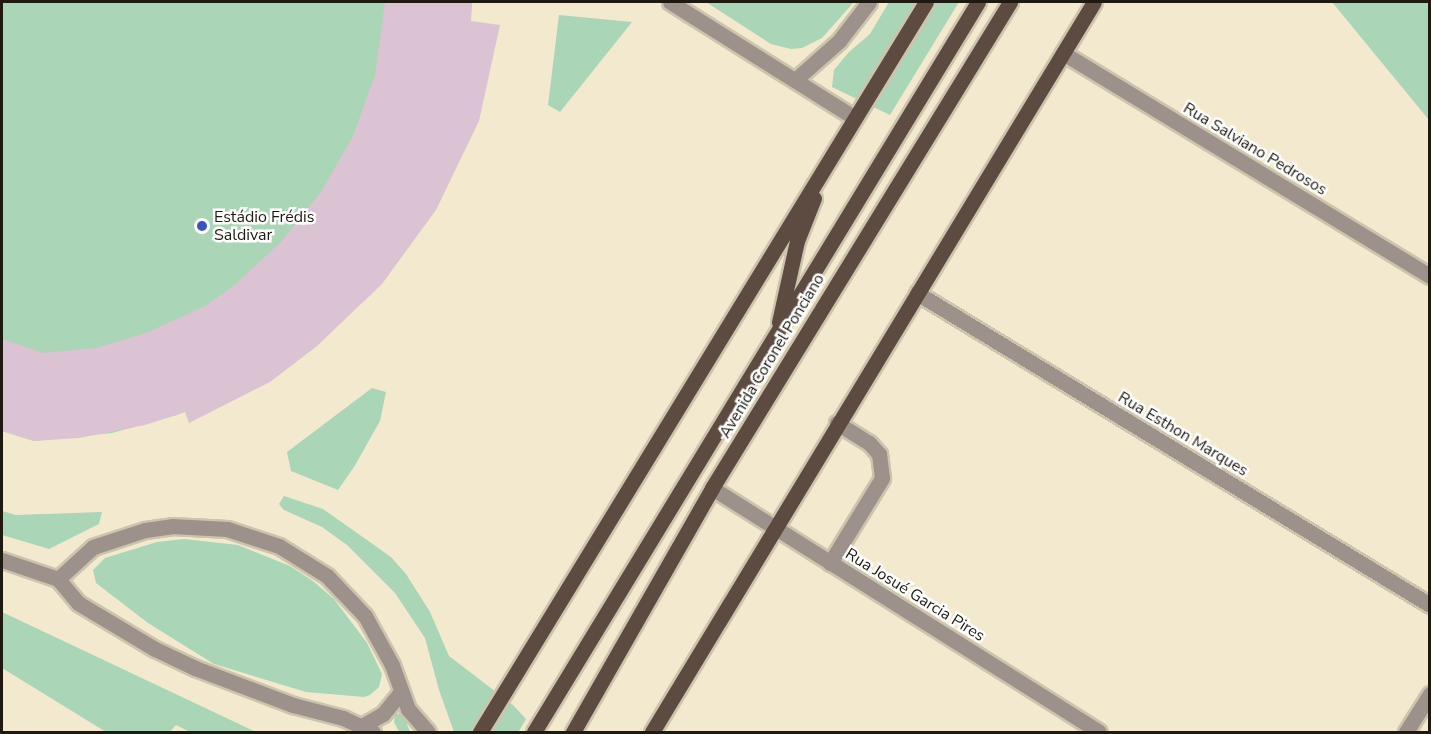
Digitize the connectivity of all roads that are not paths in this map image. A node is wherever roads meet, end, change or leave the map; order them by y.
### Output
1 (670, 2) edge
2 (869, 2) edge
3 (926, 2) edge
4 (978, 2) edge
5 (1010, 2) edge
6 (1094, 2) edge
7 (1063, 53) junction
8 (795, 80) junction
9 (855, 118) junction
10 (830, 159) junction
11 (1430, 276) edge
12 (918, 293) junction
13 (776, 335) junction
14 (837, 423) junction
15 (712, 489) junction
16 (775, 528) junction
17 (2, 560) edge
18 (830, 563) junction
19 (58, 579) junction
20 (1430, 605) edge
21 (401, 692) junction
22 (1430, 694) edge
23 (367, 729) edge
24 (428, 732) edge
25 (480, 732) edge
26 (534, 732) edge
27 (573, 732) edge
28 (652, 732) edge
29 (1099, 732) edge
30 (1406, 732) edge

1 - 8 street
2 - 8 street
3 - 9 main road
4 - 13 main road
5 - 15 main road, Avenida Coronel Ponciano
6 - 7 main road
7 - 11 street, Rua Salviano Pedrosos
7 - 12 main road
8 - 9 street
9 - 10 main road
10 - 13 main road
10 - 25 main road
12 - 14 main road
12 - 20 street, Rua Esthon Marques
13 - 26 main road
14 - 16 main road
14 - 18 street
15 - 16 street, Rua Josué Garcia Pires
15 - 27 main road, Avenida Coronel Ponciano
16 - 18 street, Rua Josué Garcia Pires
16 - 28 main road
17 - 19 street
18 - 29 street, Rua Josué Garcia Pires
19 - 21 street
19 - 23 street
21 - 23 street
21 - 24 street
22 - 30 street

